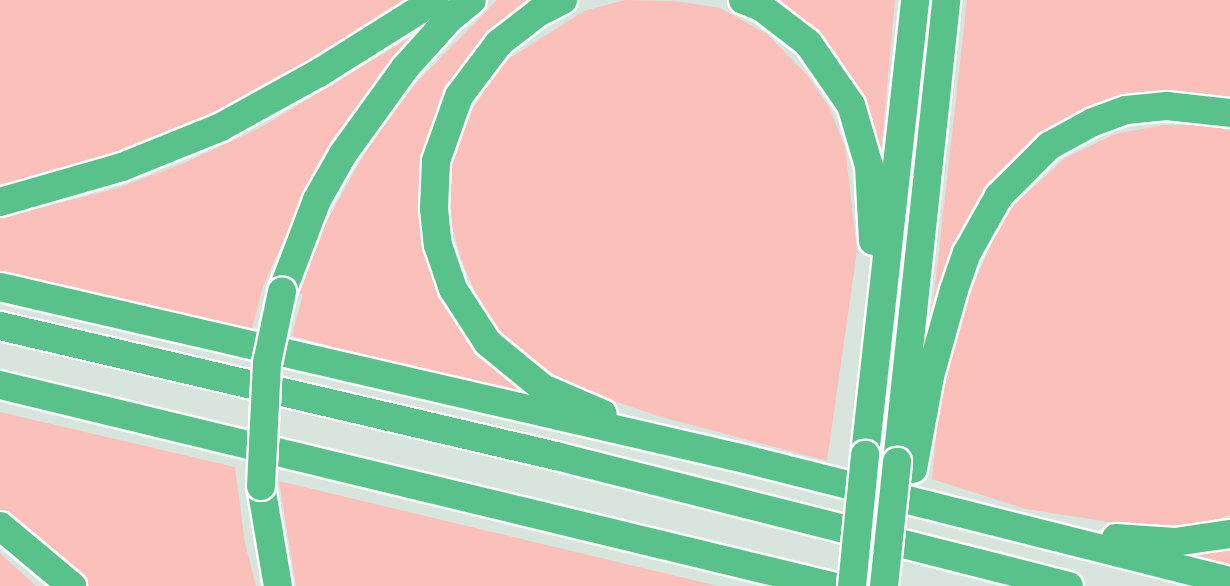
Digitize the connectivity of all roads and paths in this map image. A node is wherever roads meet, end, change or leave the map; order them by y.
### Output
1 (435, 0) edge
2 (472, 0) edge
3 (563, 0) edge
4 (743, 0) edge
5 (915, 0) edge
6 (946, 0) edge
7 (1230, 113) edge
8 (0, 202) edge
9 (0, 287) edge
10 (881, 317) junction
11 (0, 326) edge
12 (0, 385) edge
13 (745, 459) junction
14 (905, 466) junction
15 (0, 526) edge
16 (1010, 527) junction
17 (1230, 534) edge
18 (1230, 581) edge
19 (72, 586) edge
20 (278, 586) edge
21 (832, 586) edge
22 (852, 586) edge
23 (884, 586) edge
24 (1069, 586) edge

1 - 8 highway
2 - 20 highway, bridge
3 - 13 highway
4 - 10 highway
5 - 10 highway
6 - 14 highway
7 - 14 highway
9 - 13 highway
10 - 22 highway, bridge
11 - 24 highway
12 - 21 highway
13 - 16 highway
14 - 23 highway, bridge
15 - 19 highway
16 - 17 highway
16 - 18 highway

